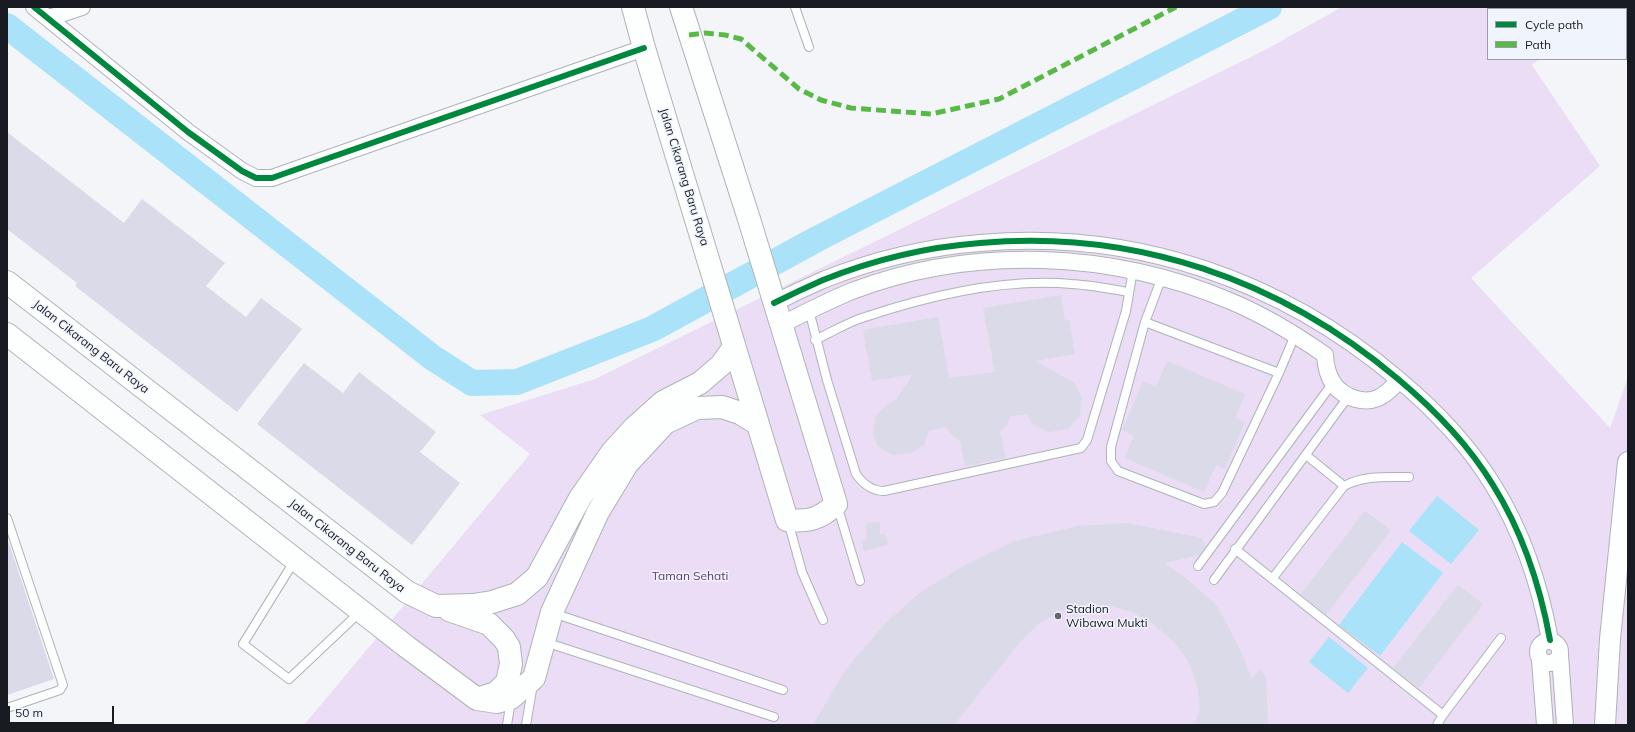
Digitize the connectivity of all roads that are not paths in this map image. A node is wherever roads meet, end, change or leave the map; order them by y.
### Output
1 (34, 7) edge
2 (82, 7) edge
3 (633, 7) edge
4 (681, 7) edge
5 (795, 7) edge
6 (49, 18) junction
7 (809, 47) dead end
8 (644, 48) junction
9 (1133, 270) junction
10 (1162, 277) junction
11 (7, 282) edge
12 (1129, 292) junction
13 (774, 302) junction
14 (809, 310) junction
15 (1145, 322) junction
16 (781, 325) junction
17 (7, 334) edge
18 (1295, 335) junction
19 (1340, 335) junction
20 (815, 340) junction
21 (734, 347) junction
22 (1325, 355) junction
23 (1279, 373) junction
24 (1399, 380) junction
25 (1332, 384) junction
26 (1348, 397) junction
27 (758, 424) junction
28 (1306, 455) junction
29 (1628, 462) edge
30 (1409, 477) dead end
31 (1344, 486) junction
32 (836, 504) junction
33 (7, 518) edge
34 (787, 520) junction
35 (1235, 549) junction
36 (296, 560) junction
37 (1198, 566) dead end
38 (1272, 579) junction
39 (1214, 580) dead end
40 (860, 581) dead end
41 (436, 606) junction
42 (361, 610) junction
43 (552, 612) junction
44 (823, 620) dead end
45 (1501, 638) dead end
46 (1550, 640) junction
47 (544, 641) junction
48 (1560, 655) junction
49 (1540, 660) junction
50 (534, 678) junction
51 (783, 690) dead end
52 (511, 698) junction
53 (478, 699) junction
54 (7, 708) edge
55 (1443, 715) junction
56 (774, 717) dead end
57 (507, 725) edge
58 (526, 725) edge
59 (1437, 725) edge
60 (1545, 725) edge
61 (1565, 725) edge
62 (1605, 725) edge

1 - 6 street
2 - 6 street
3 - 8 main road, Jalan Cikarang Baru Raya
4 - 13 main road
5 - 7 lane
6 - 8 street
8 - 21 main road, Jalan Cikarang Baru Raya
9 - 10 street
9 - 12 lane
9 - 14 street
10 - 15 lane
10 - 18 street
11 - 41 main road, Jalan Cikarang Baru Raya
12 - 20 lane
12 - 20 lane
13 - 16 main road
13 - 19 street
14 - 16 street
14 - 20 lane
15 - 23 lane
15 - 23 lane
16 - 32 main road
17 - 36 main road
18 - 22 street
18 - 23 lane
19 - 22 street
19 - 24 street
21 - 27 main road, Jalan Cikarang Baru Raya
21 - 41 main road, Jalan Cikarang Baru Raya
22 - 25 street
24 - 26 street
24 - 46 street
25 - 26 street
25 - 37 lane
26 - 28 lane
27 - 34 main road, Jalan Cikarang Baru Raya
27 - 43 main road
28 - 31 lane
28 - 35 lane
29 - 62 street
30 - 31 lane
31 - 38 lane
32 - 34 main road
32 - 40 lane
33 - 54 lane
34 - 44 lane, Jalan Cikarang Baru Raya
35 - 38 lane
35 - 39 lane
36 - 42 main road
36 - 42 lane
38 - 55 lane
41 - 53 main road
42 - 53 main road
43 - 47 main road
43 - 51 lane
45 - 55 lane
46 - 48 street
46 - 49 street
47 - 50 main road
47 - 56 lane
48 - 49 street
48 - 61 street
49 - 60 street
50 - 52 main road
50 - 58 lane
52 - 53 main road
52 - 57 lane
55 - 59 lane

